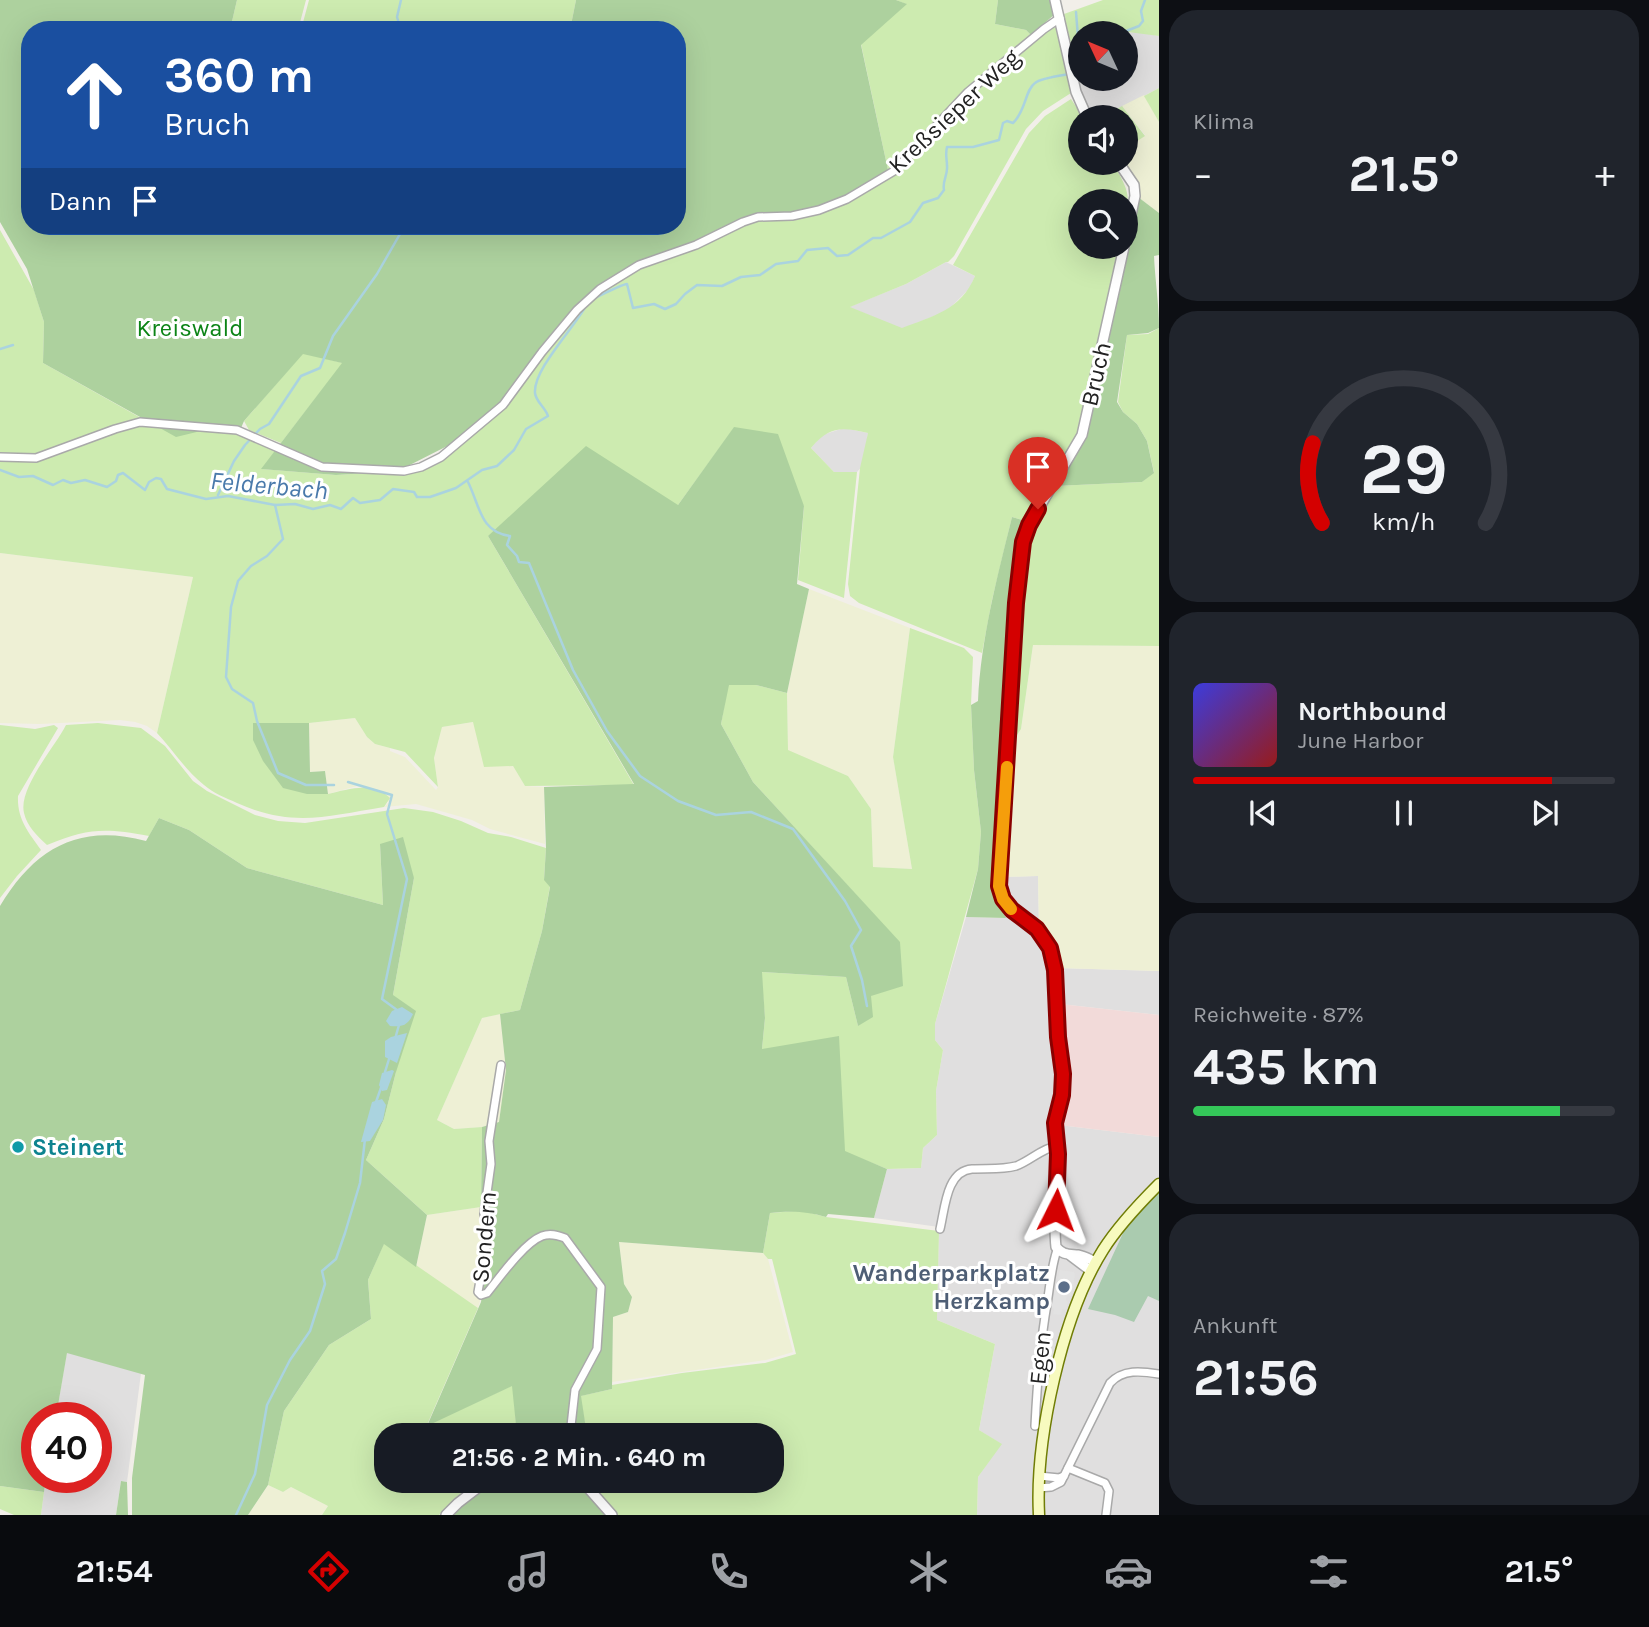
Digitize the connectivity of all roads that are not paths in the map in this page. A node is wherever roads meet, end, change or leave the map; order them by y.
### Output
1 (1055, 0) edge
2 (1060, 17) junction
3 (1082, 105) edge
4 (1122, 259) edge
5 (0, 457) edge
6 (1003, 823) joint
7 (501, 1065) dead end
8 (1056, 1146) junction
9 (1159, 1184) edge
10 (940, 1229) dead end
11 (1057, 1250) junction
12 (1094, 1267) junction
13 (1159, 1374) edge
14 (571, 1423) edge
15 (1035, 1426) dead end
16 (1066, 1472) junction
17 (1039, 1476) junction
18 (1038, 1488) junction
19 (471, 1493) edge
20 (593, 1493) edge
21 (446, 1515) edge
22 (612, 1515) edge
23 (1040, 1515) edge
24 (1106, 1515) edge

1 - 2 street
2 - 3 street
2 - 5 street, Kreßsieper Weg
4 - 6 street, Bruch
6 - 8 street, Egen
7 - 14 street, Sondern
8 - 10 street
8 - 11 street, Egen
9 - 12 main road
11 - 12 street
11 - 15 street, Egen
12 - 17 main road
13 - 16 street
16 - 17 street
16 - 18 street
16 - 24 street
17 - 18 main road
18 - 23 main road
19 - 21 street
20 - 22 street

